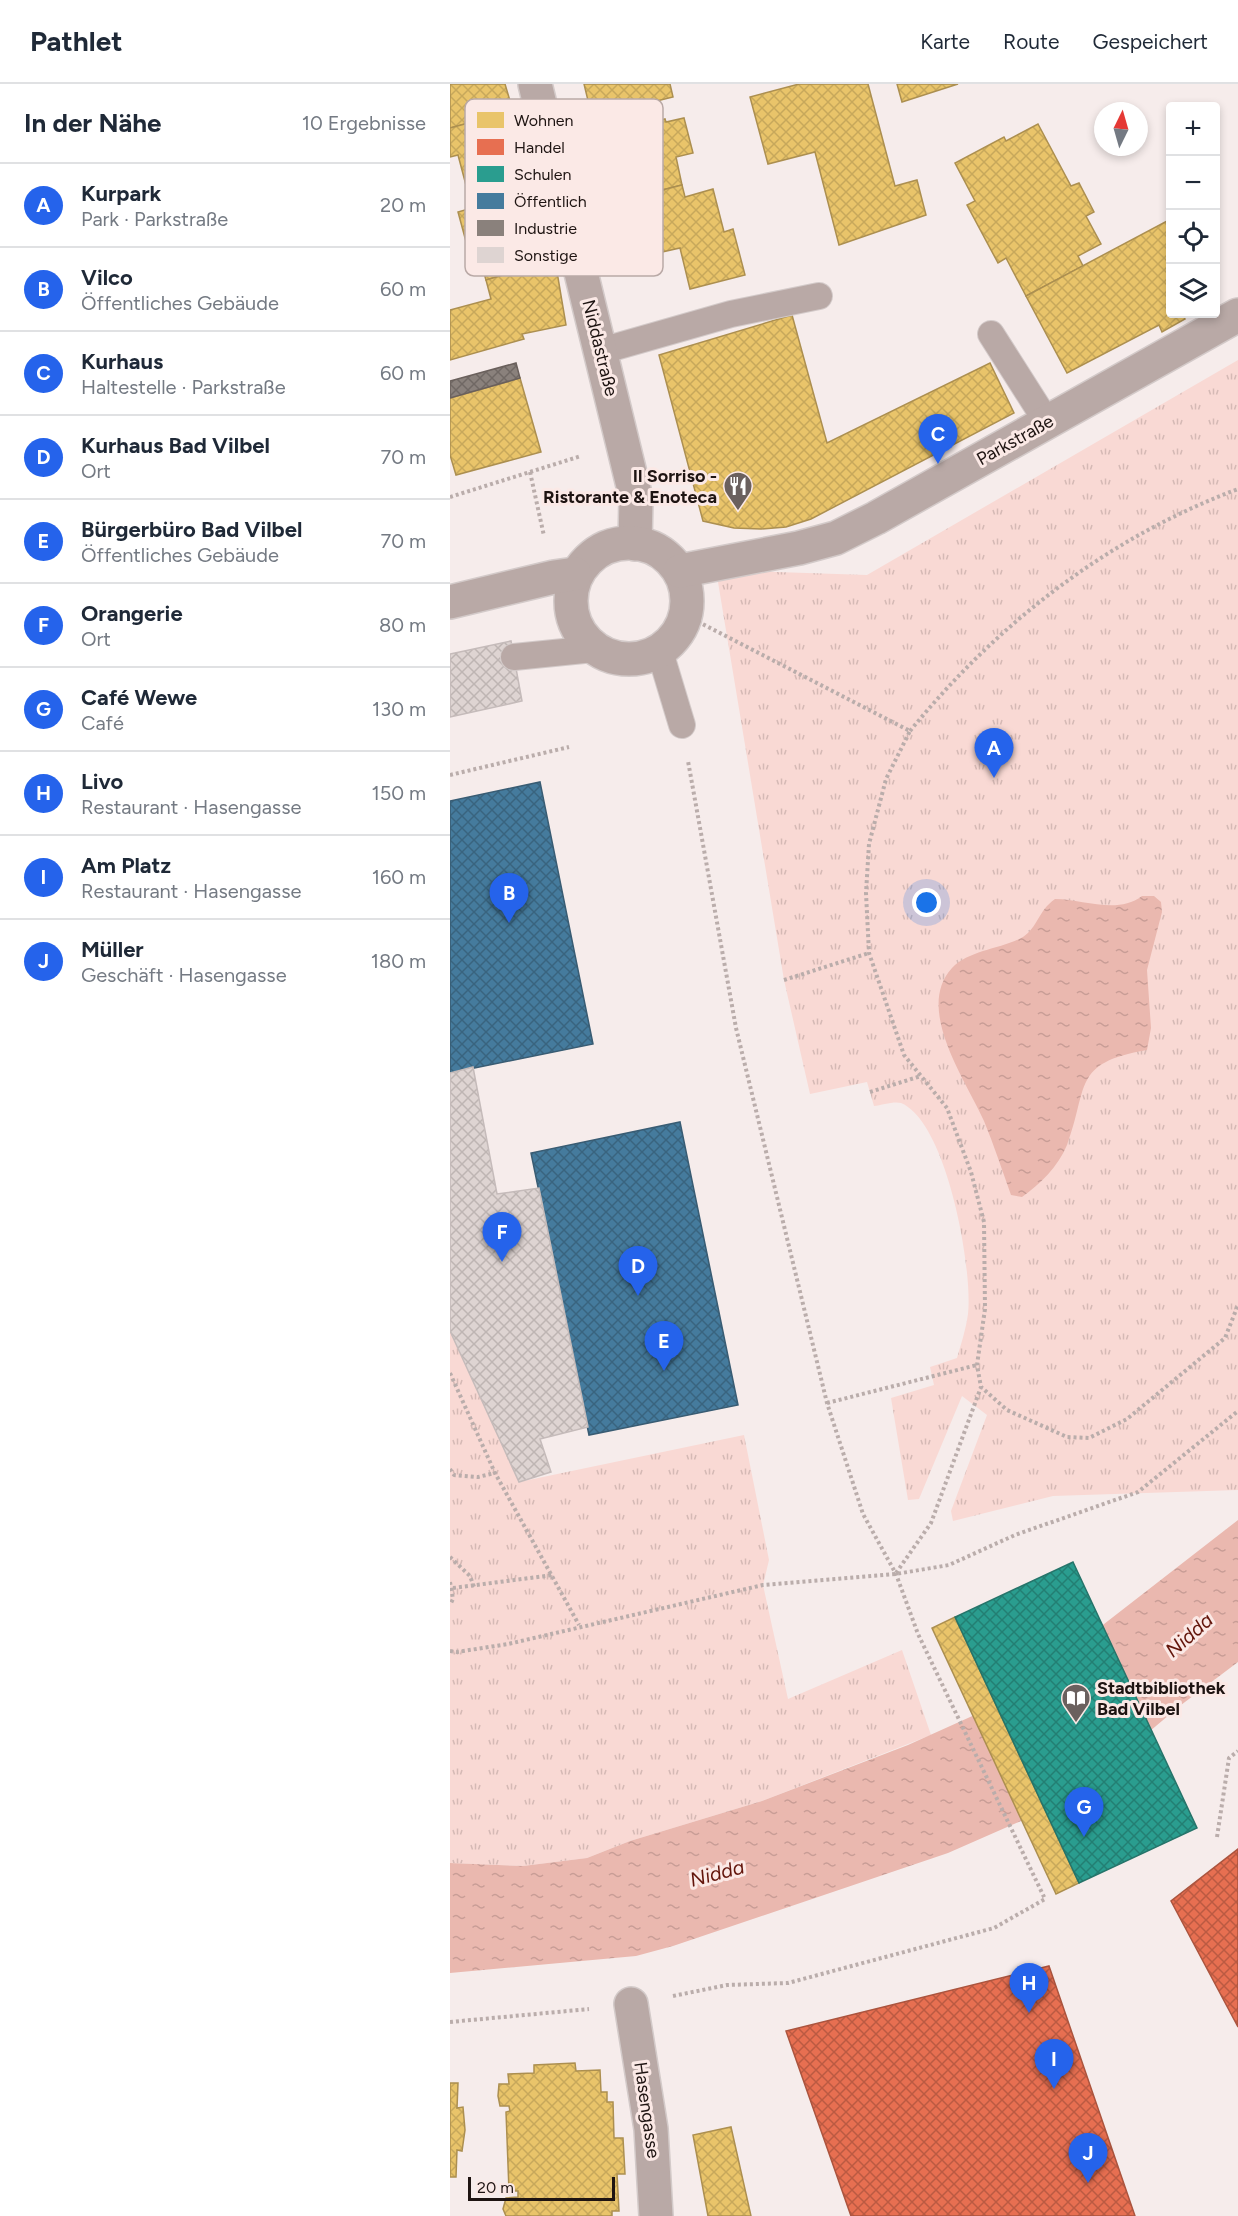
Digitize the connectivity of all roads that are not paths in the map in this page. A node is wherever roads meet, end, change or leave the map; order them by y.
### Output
1 (535, 84) edge
2 (539, 99) edge
3 (582, 276) edge
4 (819, 296) dead end
5 (1238, 315) edge
6 (991, 334) dead end
7 (601, 351) junction
8 (1047, 422) junction
9 (635, 544) junction
10 (680, 571) junction
11 (564, 576) junction
12 (450, 602) edge
13 (594, 649) junction
14 (660, 652) junction
15 (514, 657) dead end
16 (681, 725) road end
17 (631, 2004) road end
18 (656, 2216) edge

1 - 2 street, Niddastraße
3 - 7 street, Niddastraße
4 - 7 lane
5 - 8 street, Parkstraße
6 - 8 lane
7 - 9 street, Niddastraße
8 - 10 street, Parkstraße
9 - 10 street
9 - 11 street
10 - 14 street
11 - 12 street
11 - 13 street
13 - 14 street
13 - 15 lane
14 - 16 lane
17 - 18 street, Hasengasse

